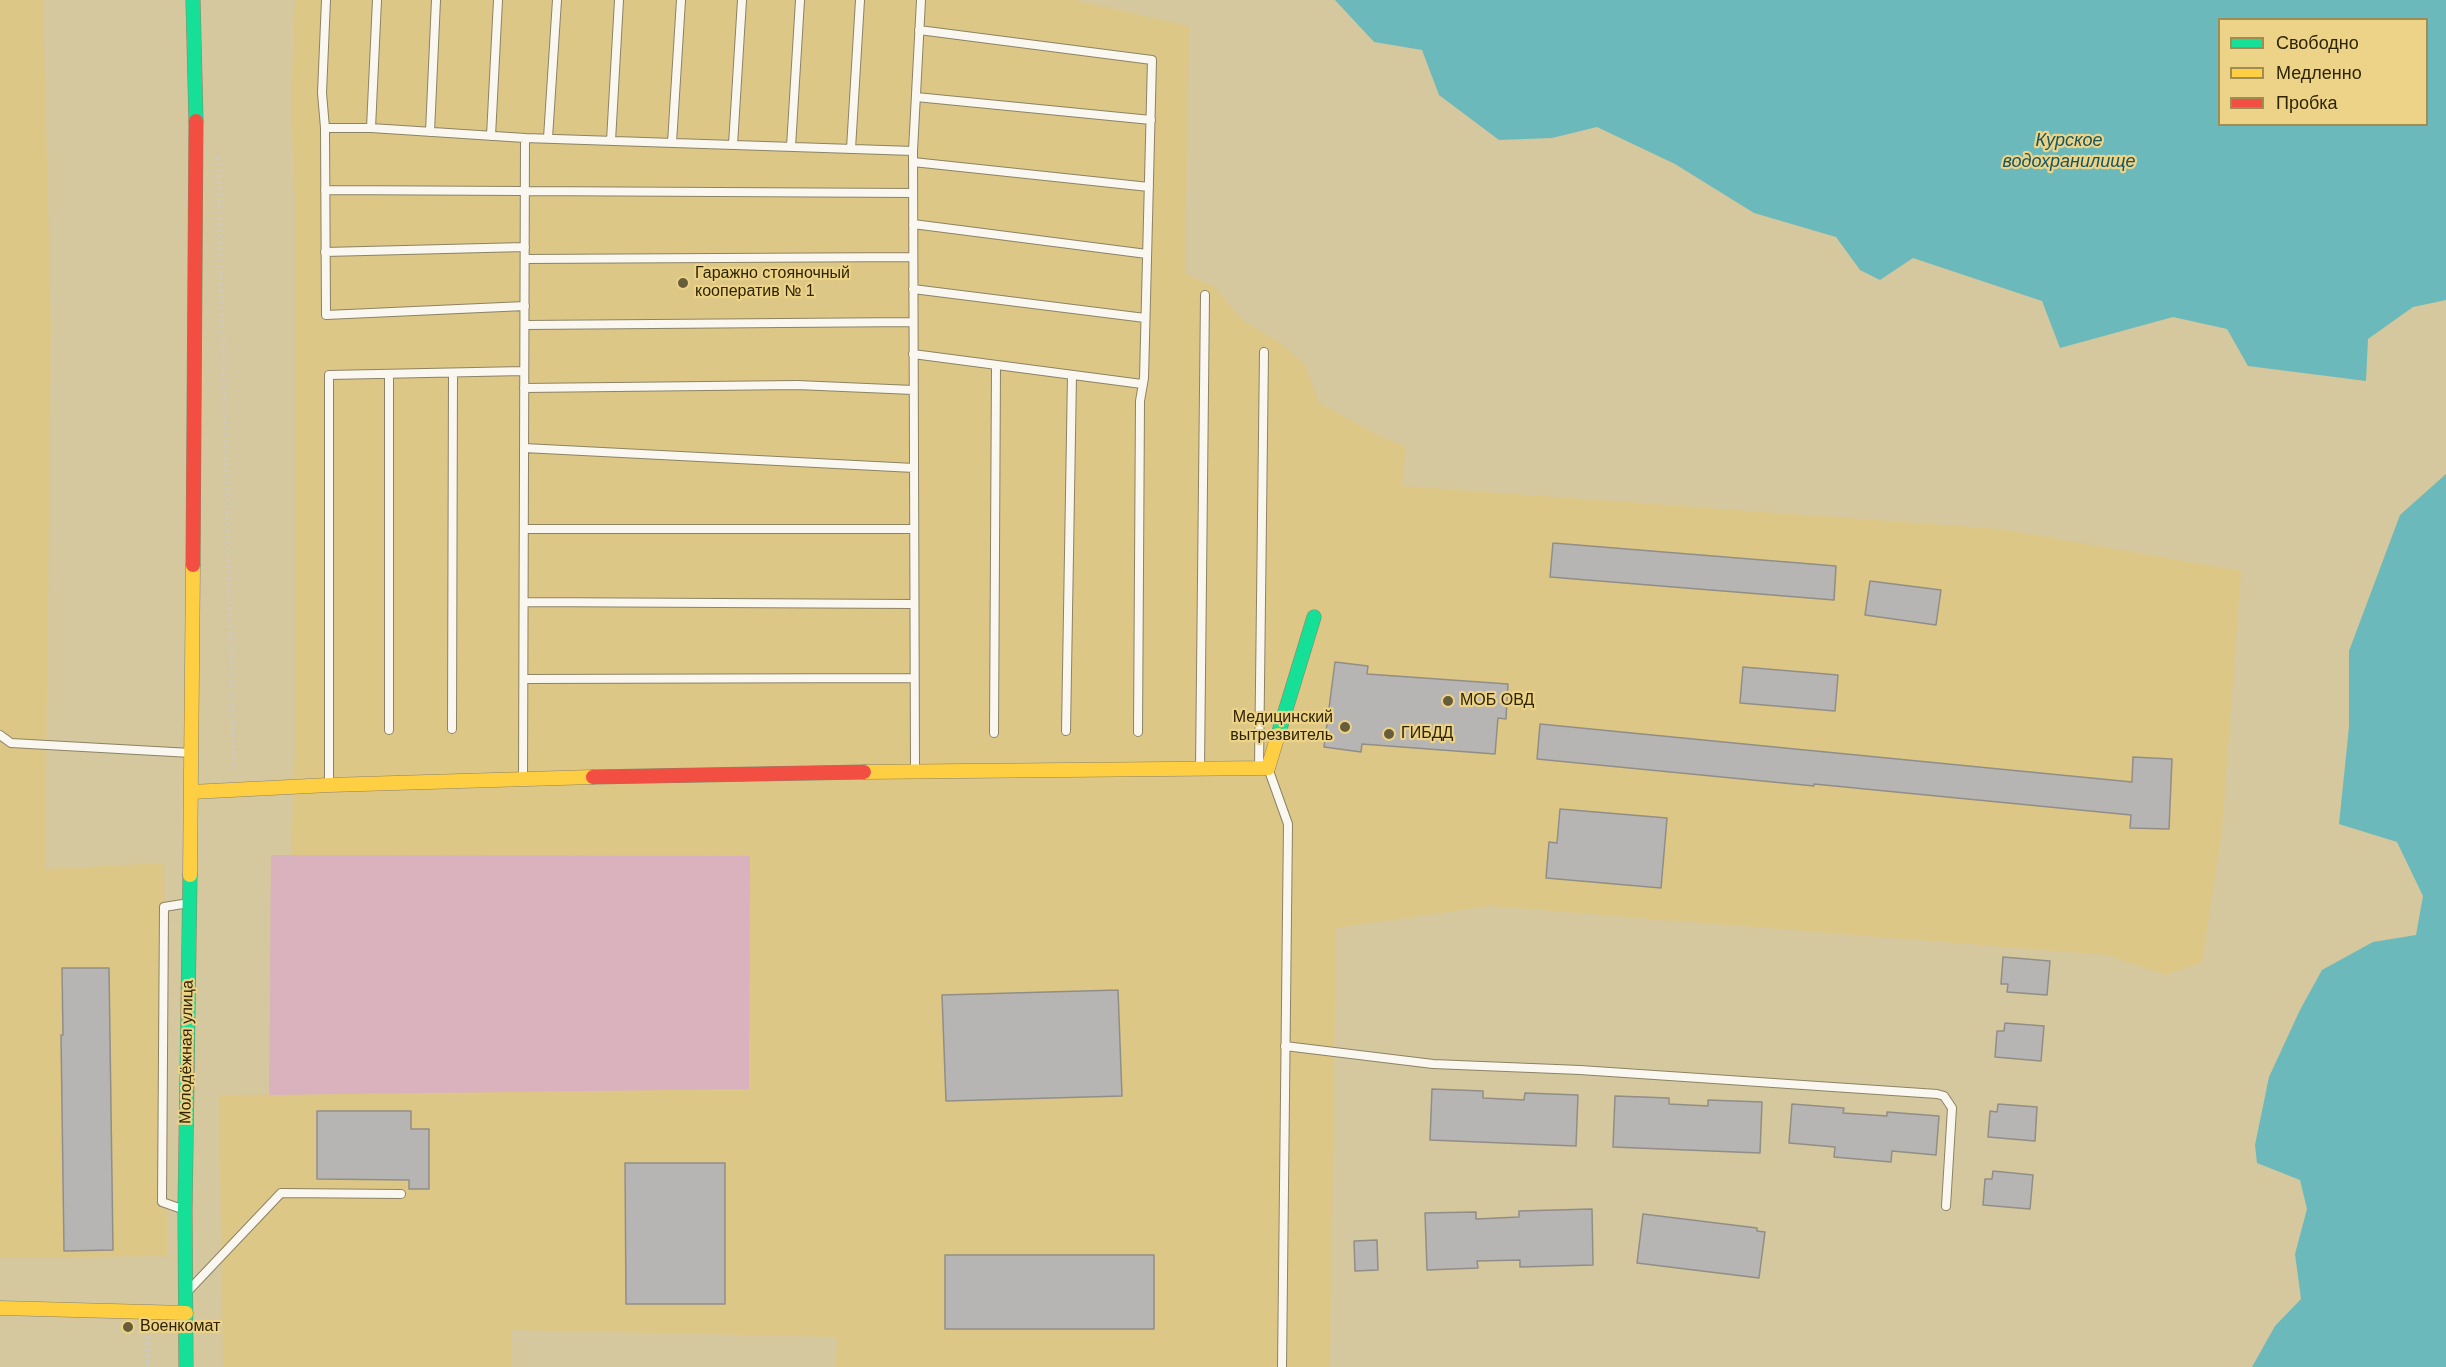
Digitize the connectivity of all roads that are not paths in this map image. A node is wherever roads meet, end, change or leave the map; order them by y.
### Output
1 (192, 0) edge
2 (326, 0) edge
3 (377, 0) edge
4 (436, 0) edge
5 (498, 0) edge
6 (557, 0) edge
7 (619, 0) edge
8 (681, 0) edge
9 (742, 0) edge
10 (800, 0) edge
11 (860, 0) edge
12 (921, 0) edge
13 (920, 30) junction
14 (916, 98) junction
15 (1151, 120) junction
16 (325, 128) junction
17 (371, 128) junction
18 (430, 132) junction
19 (490, 136) junction
20 (525, 138) junction
21 (548, 138) junction
22 (611, 141) junction
23 (672, 143) junction
24 (733, 145) junction
25 (791, 147) junction
26 (851, 149) junction
27 (912, 151) junction
28 (913, 162) junction
29 (1149, 187) junction
30 (325, 190) junction
31 (525, 192) junction
32 (913, 193) junction
33 (913, 224) junction
34 (525, 247) junction
35 (326, 252) junction
36 (1147, 254) junction
37 (913, 258) junction
38 (525, 259) junction
39 (913, 289) junction
40 (1205, 295) dead end
41 (525, 306) junction
42 (1145, 318) junction
43 (913, 322) junction
44 (525, 325) junction
45 (1264, 352) dead end
46 (913, 354) junction
47 (996, 364) junction
48 (524, 371) junction
49 (453, 373) junction
50 (388, 374) junction
51 (1071, 375) junction
52 (1143, 384) junction
53 (524, 388) junction
54 (913, 390) junction
55 (524, 448) junction
56 (914, 468) junction
57 (524, 529) junction
58 (914, 529) junction
59 (524, 603) junction
60 (914, 604) junction
61 (1314, 617) dead end
62 (914, 678) junction
63 (524, 679) junction
64 (452, 729) dead end
65 (388, 730) dead end
66 (1066, 731) dead end
67 (1138, 732) dead end
68 (994, 733) dead end
69 (0, 735) edge
70 (192, 753) junction
71 (1200, 768) junction
72 (1264, 768) junction
73 (915, 771) junction
74 (523, 779) junction
75 (329, 785) junction
76 (191, 792) junction
77 (189, 903) junction
78 (1285, 1046) junction
79 (401, 1194) dead end
80 (1946, 1206) dead end
81 (185, 1210) junction
82 (185, 1294) junction
83 (0, 1308) edge
84 (186, 1313) junction
85 (186, 1367) edge
86 (1282, 1367) edge

1 - 70 street, Молодёжная улица
2 - 16 lane
3 - 17 lane
4 - 18 lane
5 - 19 lane
6 - 21 lane
7 - 22 lane
8 - 23 lane
9 - 24 lane
10 - 25 lane
11 - 26 lane
12 - 13 lane
13 - 14 lane
13 - 15 lane
14 - 15 lane
14 - 27 lane
15 - 29 lane
16 - 17 lane
16 - 30 lane
17 - 18 lane
18 - 19 lane
19 - 20 lane
20 - 21 lane
20 - 31 lane
21 - 22 lane
22 - 23 lane
23 - 24 lane
24 - 25 lane
25 - 26 lane
26 - 27 lane
27 - 28 lane
28 - 29 lane
28 - 32 lane
29 - 36 lane
30 - 31 lane
30 - 35 lane
31 - 32 lane
31 - 34 lane
32 - 33 lane
33 - 36 lane
33 - 37 lane
34 - 35 lane
34 - 38 lane
35 - 41 lane
36 - 42 lane
37 - 38 lane
37 - 39 lane
38 - 41 lane
39 - 42 lane
39 - 43 lane
40 - 71 lane
41 - 44 lane
42 - 52 lane
43 - 44 lane
43 - 46 lane
44 - 48 lane
45 - 72 lane
46 - 47 lane
46 - 54 lane
47 - 51 lane
47 - 68 lane
48 - 49 lane
48 - 53 lane
49 - 50 lane
49 - 64 lane
50 - 65 lane
50 - 75 lane
51 - 52 lane
51 - 66 lane
52 - 67 lane
53 - 54 lane
53 - 55 lane
54 - 56 lane
55 - 56 lane
55 - 57 lane
56 - 58 lane
57 - 58 lane
57 - 59 lane
58 - 60 lane
59 - 60 lane
59 - 63 lane
60 - 62 lane
61 - 72 street
62 - 63 lane
62 - 73 lane
63 - 74 lane
69 - 70 lane
70 - 76 street, Молодёжная улица
71 - 72 street
71 - 73 street
72 - 78 lane
73 - 74 street
74 - 75 street
75 - 76 street
76 - 77 street, Молодёжная улица
77 - 81 street, Молодёжная улица
77 - 81 lane
78 - 80 lane
78 - 86 lane
79 - 82 lane
81 - 82 street, Молодёжная улица
82 - 84 street, Молодёжная улица
83 - 84 street
84 - 85 street, Молодёжная улица

